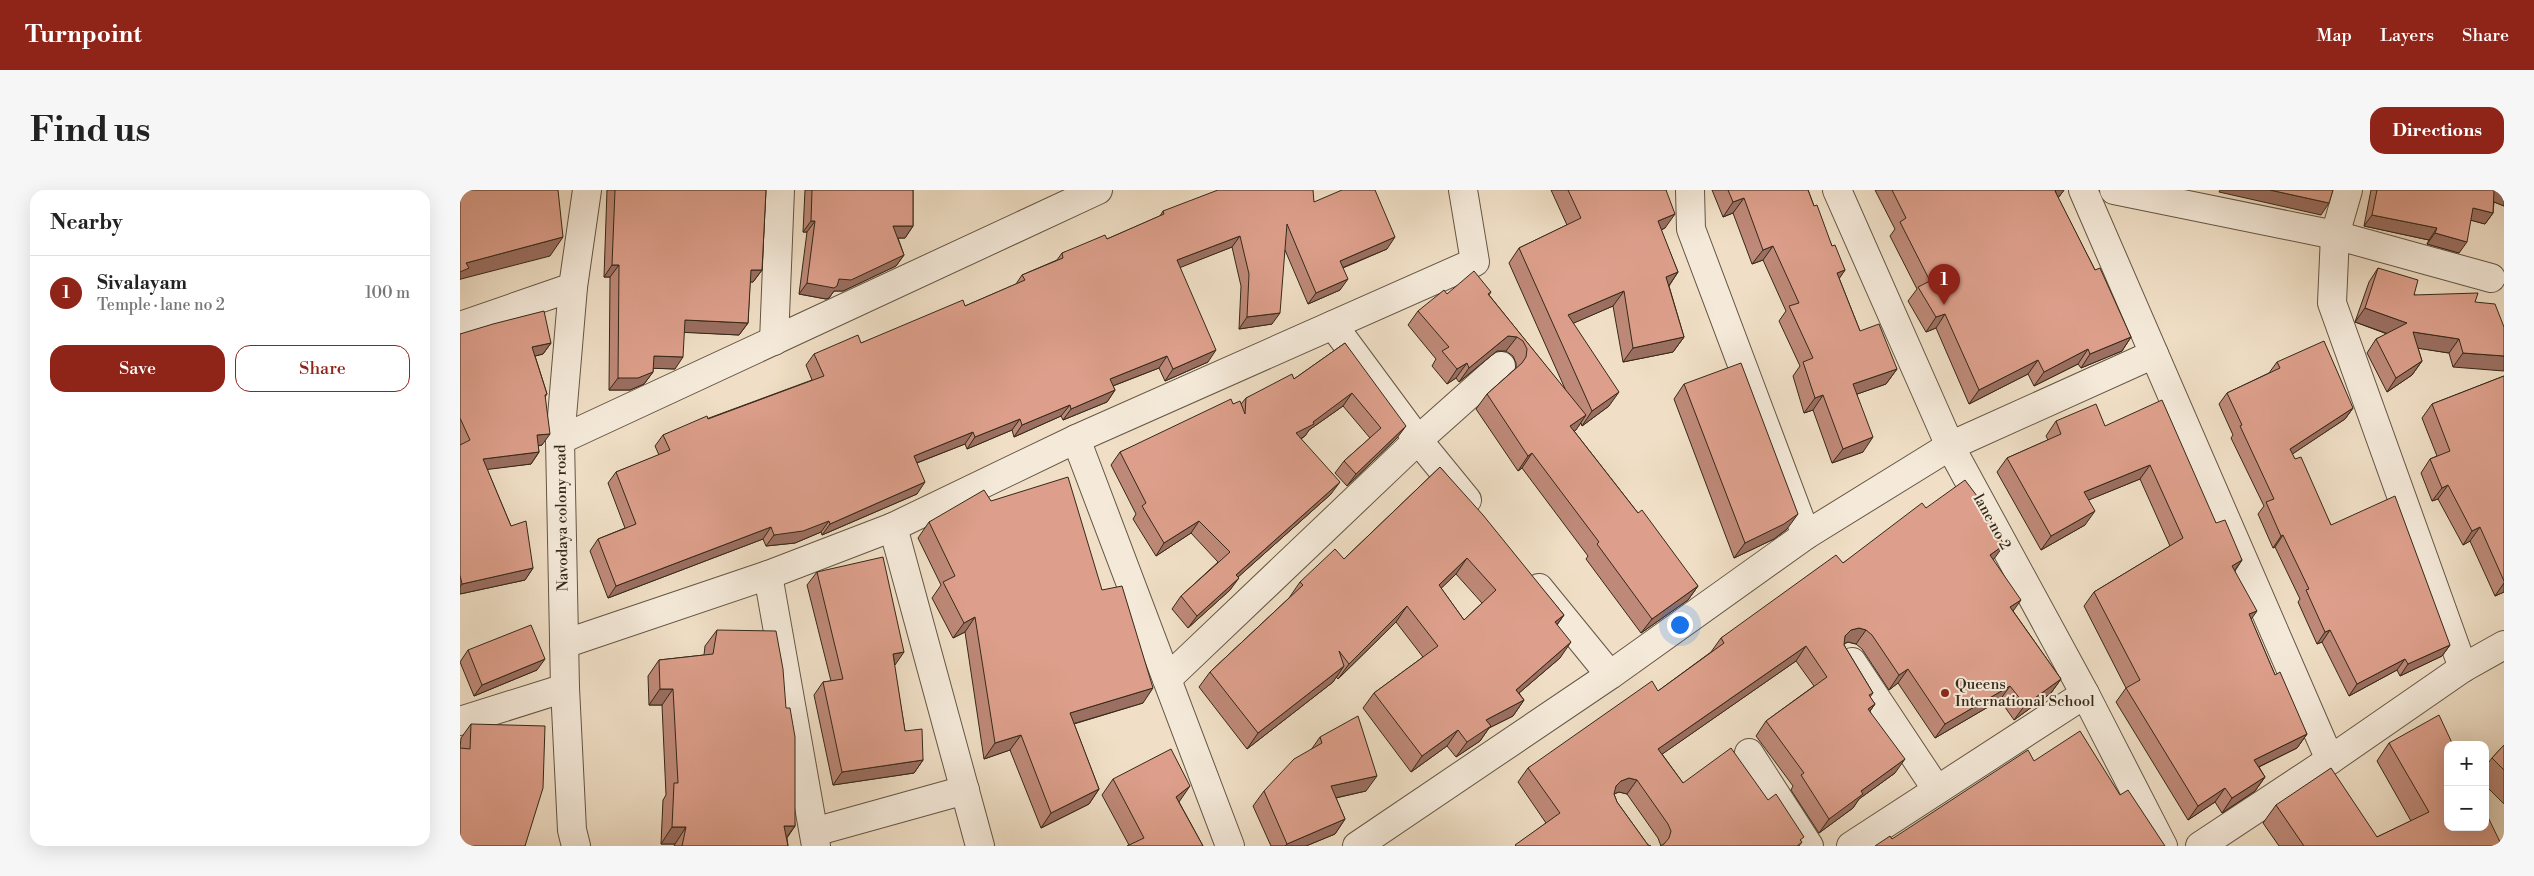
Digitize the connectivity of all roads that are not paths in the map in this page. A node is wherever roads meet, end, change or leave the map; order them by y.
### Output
1 (587, 190) edge
2 (780, 190) edge
3 (1098, 190) edge
4 (1463, 190) edge
5 (1690, 190) edge
6 (1837, 190) edge
7 (2083, 190) edge
8 (2114, 190) edge
9 (2348, 190) edge
10 (2335, 235) junction
11 (2491, 278) dead end
12 (573, 288) junction
13 (1333, 325) junction
14 (460, 326) edge
15 (774, 341) junction
16 (2154, 354) junction
17 (1500, 366) dead end
18 (1076, 439) junction
19 (560, 440) junction
20 (1418, 440) junction
21 (1950, 446) junction
22 (1480, 516) edge
23 (893, 527) junction
24 (1806, 535) junction
25 (1524, 569) edge
26 (768, 576) junction
27 (564, 644) junction
28 (2504, 645) edge
29 (1849, 658) edge
30 (2463, 668) junction
31 (1610, 675) junction
32 (1167, 679) junction
33 (566, 688) junction
34 (2085, 694) junction
35 (460, 721) edge
36 (1748, 753) dead end
37 (2330, 760) junction
38 (965, 790) junction
39 (1937, 790) junction
40 (815, 839) edge
41 (571, 841) edge
42 (980, 846) edge
43 (1230, 846) edge
44 (1358, 846) edge
45 (1809, 846) edge
46 (1851, 846) edge
47 (2162, 846) edge
48 (2200, 846) edge

1 - 12 street, Navodaya colony road
2 - 15 street
3 - 15 street
4 - 13 street
5 - 24 street
6 - 21 street, lane no 2
7 - 16 street
8 - 10 street
9 - 10 street
10 - 11 street
10 - 30 street
12 - 14 street
12 - 19 street, Navodaya colony road
13 - 18 street
13 - 20 street
15 - 19 street
16 - 21 street
16 - 37 street
17 - 20 street
18 - 23 street
18 - 32 street
19 - 27 street, Navodaya colony road
20 - 22 street
20 - 32 street
21 - 24 street
21 - 34 street, lane no 2
23 - 26 street
23 - 38 street
24 - 31 street
25 - 31 street
26 - 27 street
26 - 40 street
27 - 33 street, Navodaya colony road
28 - 30 street
29 - 39 street
30 - 37 street
31 - 44 street
32 - 43 street
33 - 35 street
33 - 41 street, Navodaya colony road
34 - 39 street
34 - 47 street, lane no 2
36 - 45 street
37 - 48 street
38 - 40 street
38 - 42 street
39 - 46 street

